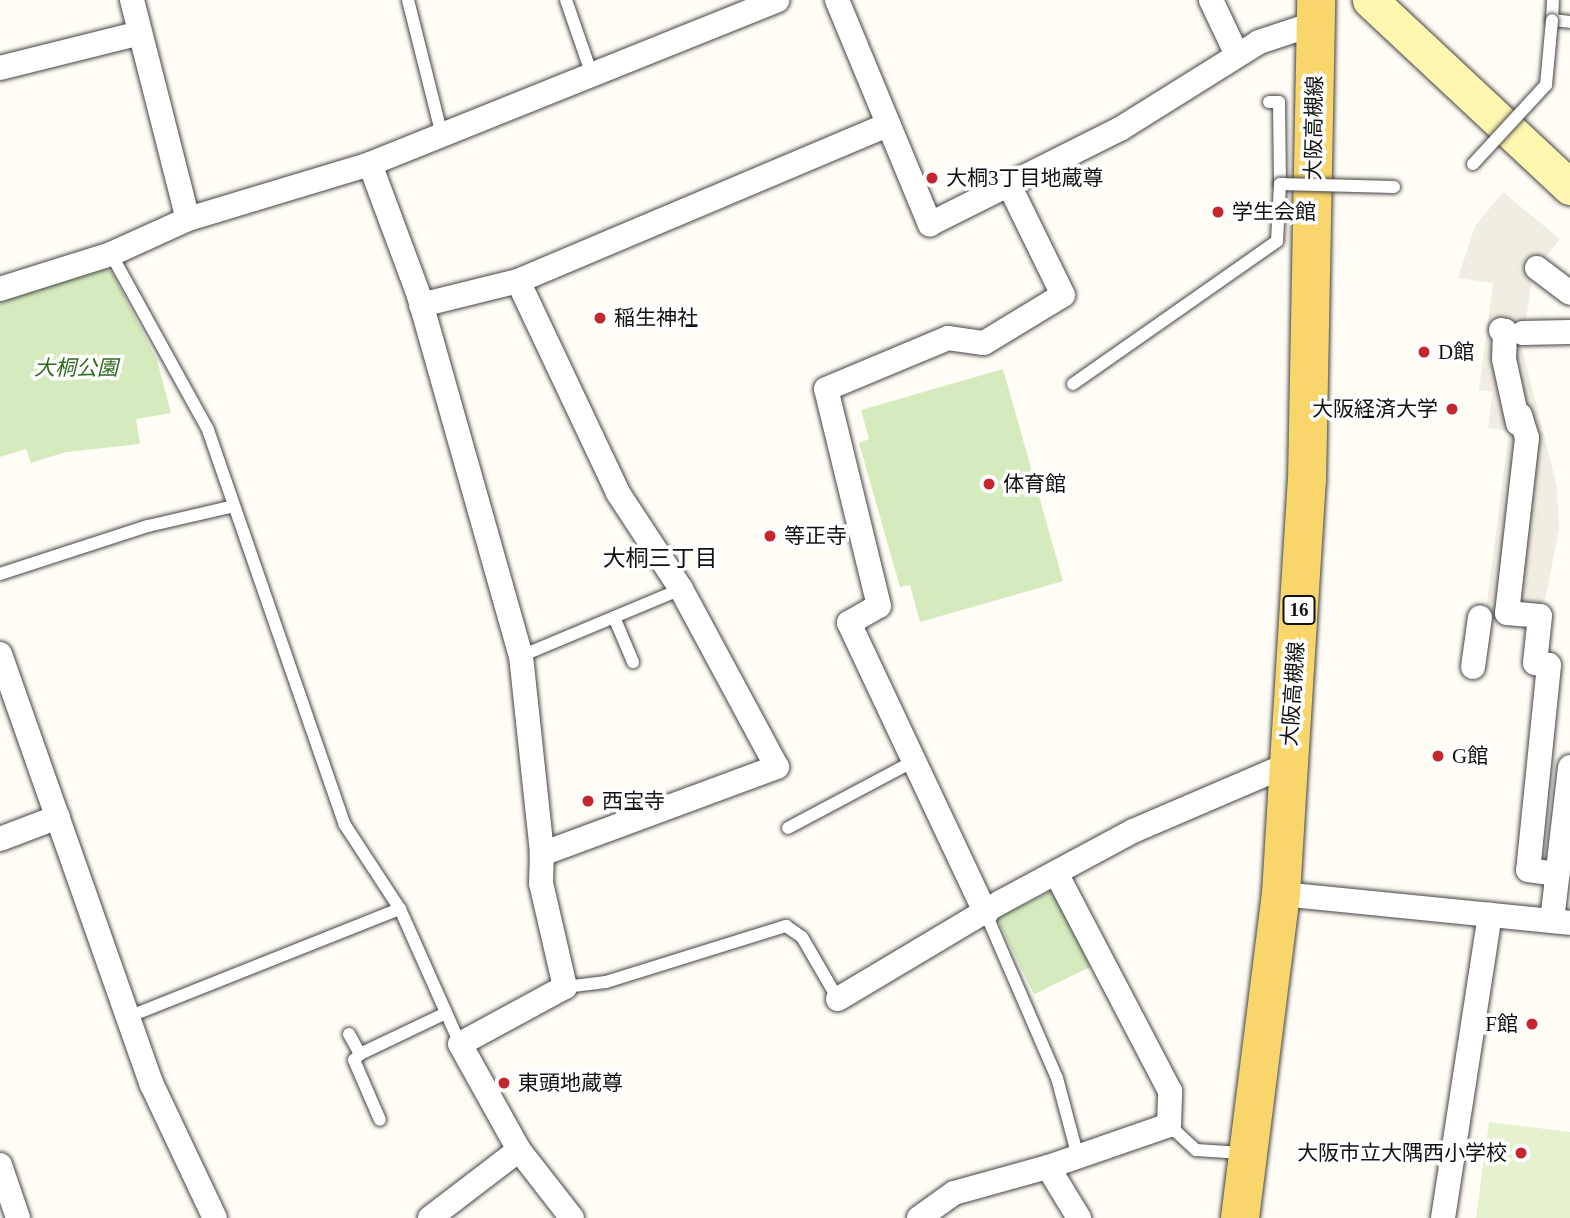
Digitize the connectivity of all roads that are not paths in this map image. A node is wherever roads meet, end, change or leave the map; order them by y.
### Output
1 (132, 0) edge
2 (408, 0) edge
3 (566, 0) edge
4 (777, 0) edge
5 (837, 0) edge
6 (1210, 0) edge
7 (1370, 0) edge
8 (1553, 0) edge
9 (746, 6) edge
10 (1316, 12) edge
11 (1552, 20) junction
12 (1570, 22) edge
13 (140, 33) junction
14 (1237, 55) junction
15 (0, 68) edge
16 (592, 75) junction
17 (1269, 102) dead end
18 (888, 125) junction
19 (442, 135) junction
20 (370, 164) junction
21 (1473, 164) dead end
22 (1280, 184) junction
23 (1009, 185) junction
24 (1394, 187) dead end
25 (1570, 187) edge
26 (188, 219) junction
27 (111, 254) junction
28 (1537, 268) dead end
29 (518, 281) junction
30 (0, 289) edge
31 (1570, 293) edge
32 (421, 305) junction
33 (1570, 332) edge
34 (1073, 384) dead end
35 (234, 506) junction
36 (0, 574) edge
37 (681, 589) junction
38 (1507, 612) junction
39 (614, 617) junction
40 (0, 654) edge
41 (521, 656) junction
42 (633, 662) dead end
43 (1473, 667) dead end
44 (914, 761) junction
45 (1289, 764) junction
46 (1570, 767) edge
47 (58, 817) junction
48 (788, 828) dead end
49 (0, 839) edge
50 (542, 854) junction
51 (1056, 873) junction
52 (1558, 874) junction
53 (1281, 894) junction
54 (400, 909) junction
55 (986, 914) junction
56 (1490, 915) junction
57 (1561, 922) edge
58 (565, 986) junction
59 (838, 999) joint
60 (446, 1013) junction
61 (128, 1017) junction
62 (349, 1034) dead end
63 (460, 1044) junction
64 (360, 1054) junction
65 (380, 1120) dead end
66 (1169, 1125) junction
67 (519, 1150) junction
68 (1248, 1153) junction
69 (1078, 1157) junction
70 (0, 1165) edge
71 (1048, 1167) junction
72 (945, 1210) edge
73 (18, 1218) edge
74 (215, 1218) edge
75 (430, 1218) edge
76 (572, 1218) edge
77 (919, 1218) edge
78 (1079, 1218) edge
79 (1240, 1218) edge
80 (1443, 1218) edge

1 - 13 street
2 - 19 lane
3 - 16 lane
4 - 9 street
5 - 18 street
6 - 14 street
7 - 25 street
8 - 11 lane
9 - 16 street
10 - 14 street
10 - 45 main road, 大阪高槻線 / 16
11 - 12 lane
11 - 21 lane, bridge
13 - 15 street
13 - 26 street
14 - 23 street
16 - 19 street
17 - 22 lane
18 - 23 street
18 - 29 street
19 - 20 street
20 - 26 street
20 - 32 street
22 - 24 lane, bridge
22 - 34 lane, bridge
23 - 44 street
26 - 27 street
27 - 30 street
27 - 35 lane
28 - 31 street
29 - 32 street
29 - 37 street
32 - 41 street
33 - 38 street
35 - 36 lane
35 - 54 lane
37 - 39 lane
37 - 50 street
38 - 43 street
38 - 52 street
39 - 41 lane
39 - 42 lane
40 - 47 street
41 - 50 street
44 - 48 lane
44 - 55 street
45 - 51 street
45 - 53 main road, 大阪高槻線 / 16
46 - 52 street
47 - 49 street
47 - 61 street
50 - 58 street
51 - 55 street
51 - 66 street
52 - 57 street
53 - 56 street
53 - 68 main road, 大阪高槻線 / 16
54 - 60 lane
54 - 61 lane
55 - 59 street
55 - 69 lane
56 - 57 street
56 - 80 street
58 - 59 lane
58 - 63 street
60 - 63 lane
60 - 64 lane
61 - 74 street
62 - 64 lane
63 - 67 street
64 - 65 lane
66 - 68 lane
66 - 69 street
67 - 75 street
67 - 76 street
68 - 79 main road, 大阪高槻線 / 16
69 - 71 street
70 - 73 street
71 - 72 street
71 - 78 street
72 - 77 street

